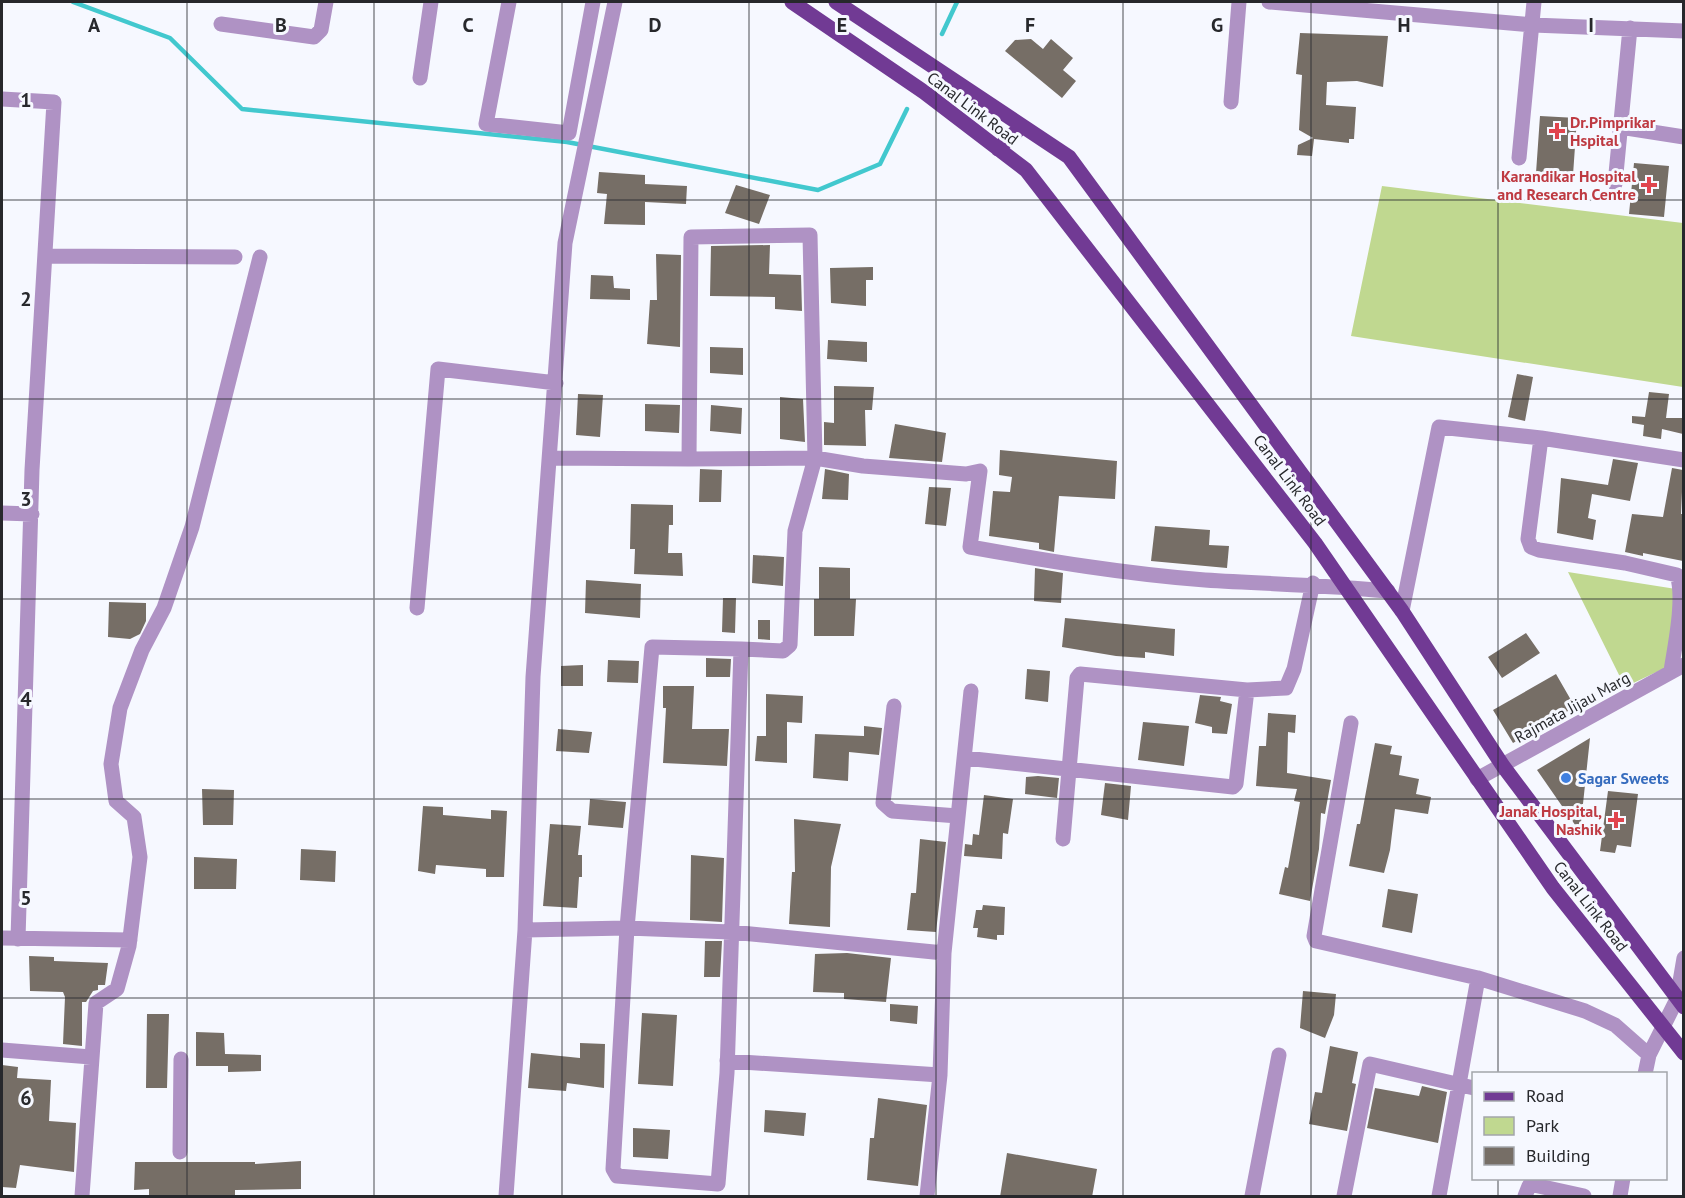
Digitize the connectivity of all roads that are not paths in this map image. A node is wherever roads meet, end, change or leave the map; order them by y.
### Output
1 (326, 2) edge
2 (431, 2) edge
3 (509, 2) edge
4 (593, 2) edge
5 (615, 2) edge
6 (792, 2) edge
7 (837, 2) edge
8 (1239, 2) edge
9 (1269, 2) edge
10 (1534, 2) edge
11 (221, 24) dead end
12 (1533, 25) junction
13 (1630, 28) junction
14 (1683, 31) edge
15 (420, 78) dead end
16 (2, 99) edge
17 (1231, 102) dead end
18 (571, 119) junction
19 (592, 122) junction
20 (1022, 126) junction
21 (1620, 127) junction
22 (1683, 137) edge
23 (998, 149) junction
24 (1519, 159) dead end
25 (1614, 184) dead end
26 (45, 256) junction
27 (235, 257) dead end
28 (260, 257) dead end
29 (556, 383) junction
30 (1541, 438) junction
31 (551, 458) junction
32 (815, 458) junction
33 (689, 459) junction
34 (1683, 460) edge
35 (2, 513) edge
36 (32, 514) junction
37 (1313, 583) junction
38 (1347, 587) junction
39 (1388, 591) junction
40 (417, 608) dead end
41 (1402, 610) junction
42 (741, 649) junction
43 (1677, 668) edge
44 (1247, 690) junction
45 (971, 691) dead end
46 (894, 706) dead end
47 (1352, 723) dead end
48 (964, 758) junction
49 (1503, 766) junction
50 (1070, 769) junction
51 (1477, 779) junction
52 (958, 816) junction
53 (1064, 839) dead end
54 (627, 927) junction
55 (525, 930) junction
56 (731, 932) junction
57 (2, 938) edge
58 (18, 939) junction
59 (130, 940) junction
60 (944, 953) junction
61 (1683, 958) edge
62 (1478, 978) junction
63 (1680, 1003) edge
64 (1664, 1030) junction
65 (2, 1050) edge
66 (1683, 1053) edge
67 (1279, 1054) dead end
68 (1649, 1055) junction
69 (91, 1057) junction
70 (181, 1059) dead end
71 (727, 1061) junction
72 (1645, 1072) edge
73 (940, 1075) junction
74 (1466, 1086) edge
75 (180, 1152) dead end
76 (1623, 1180) edge
77 (82, 1197) edge
78 (506, 1197) edge
79 (927, 1197) edge
80 (1252, 1197) edge
81 (1344, 1197) edge
82 (1439, 1197) edge
83 (1526, 1197) edge
84 (1584, 1197) edge
85 (1620, 1197) edge

1 - 11 street
2 - 15 street
3 - 18 street
4 - 18 street
5 - 19 street
6 - 23 main road, Canal Link Road
7 - 20 main road, Canal Link Road
8 - 17 street
9 - 12 street
10 - 12 street
12 - 13 street
12 - 24 street
13 - 14 street
13 - 21 street
16 - 26 street
18 - 19 street
19 - 29 street
20 - 23 main road
20 - 39 main road, Canal Link Road
21 - 22 street
21 - 25 street
23 - 38 main road, Canal Link Road
26 - 27 street
26 - 36 street
28 - 59 street
29 - 31 street
29 - 40 street
30 - 34 street
30 - 41 street
30 - 43 street
31 - 33 street
31 - 55 street
32 - 33 street
32 - 33 street
32 - 37 street
32 - 42 street
35 - 36 street
36 - 58 street
37 - 38 street
37 - 44 street
38 - 39 street
38 - 51 main road, Canal Link Road
39 - 41 main road, Canal Link Road
41 - 49 main road, Canal Link Road
42 - 54 street
42 - 56 street
43 - 49 street, Rajmata Jijau Marg
44 - 50 street
44 - 50 street
45 - 48 street
46 - 52 street
47 - 62 street
48 - 50 street
48 - 52 street
49 - 51 street, Rajmata Jijau Marg
49 - 63 main road, Canal Link Road
50 - 53 street
51 - 64 main road, Canal Link Road
52 - 60 street
54 - 55 street
54 - 56 street
54 - 71 street
55 - 78 street
56 - 60 street
56 - 71 street
57 - 58 street
58 - 59 street
59 - 69 street
60 - 73 street
61 - 63 street
62 - 68 street
62 - 74 street
63 - 64 street
64 - 66 main road, Canal Link Road
64 - 68 street
65 - 69 street
67 - 80 street
68 - 72 street
69 - 77 street
70 - 75 street
71 - 73 street
73 - 79 street
74 - 81 street
74 - 82 street
76 - 85 street
83 - 84 street

